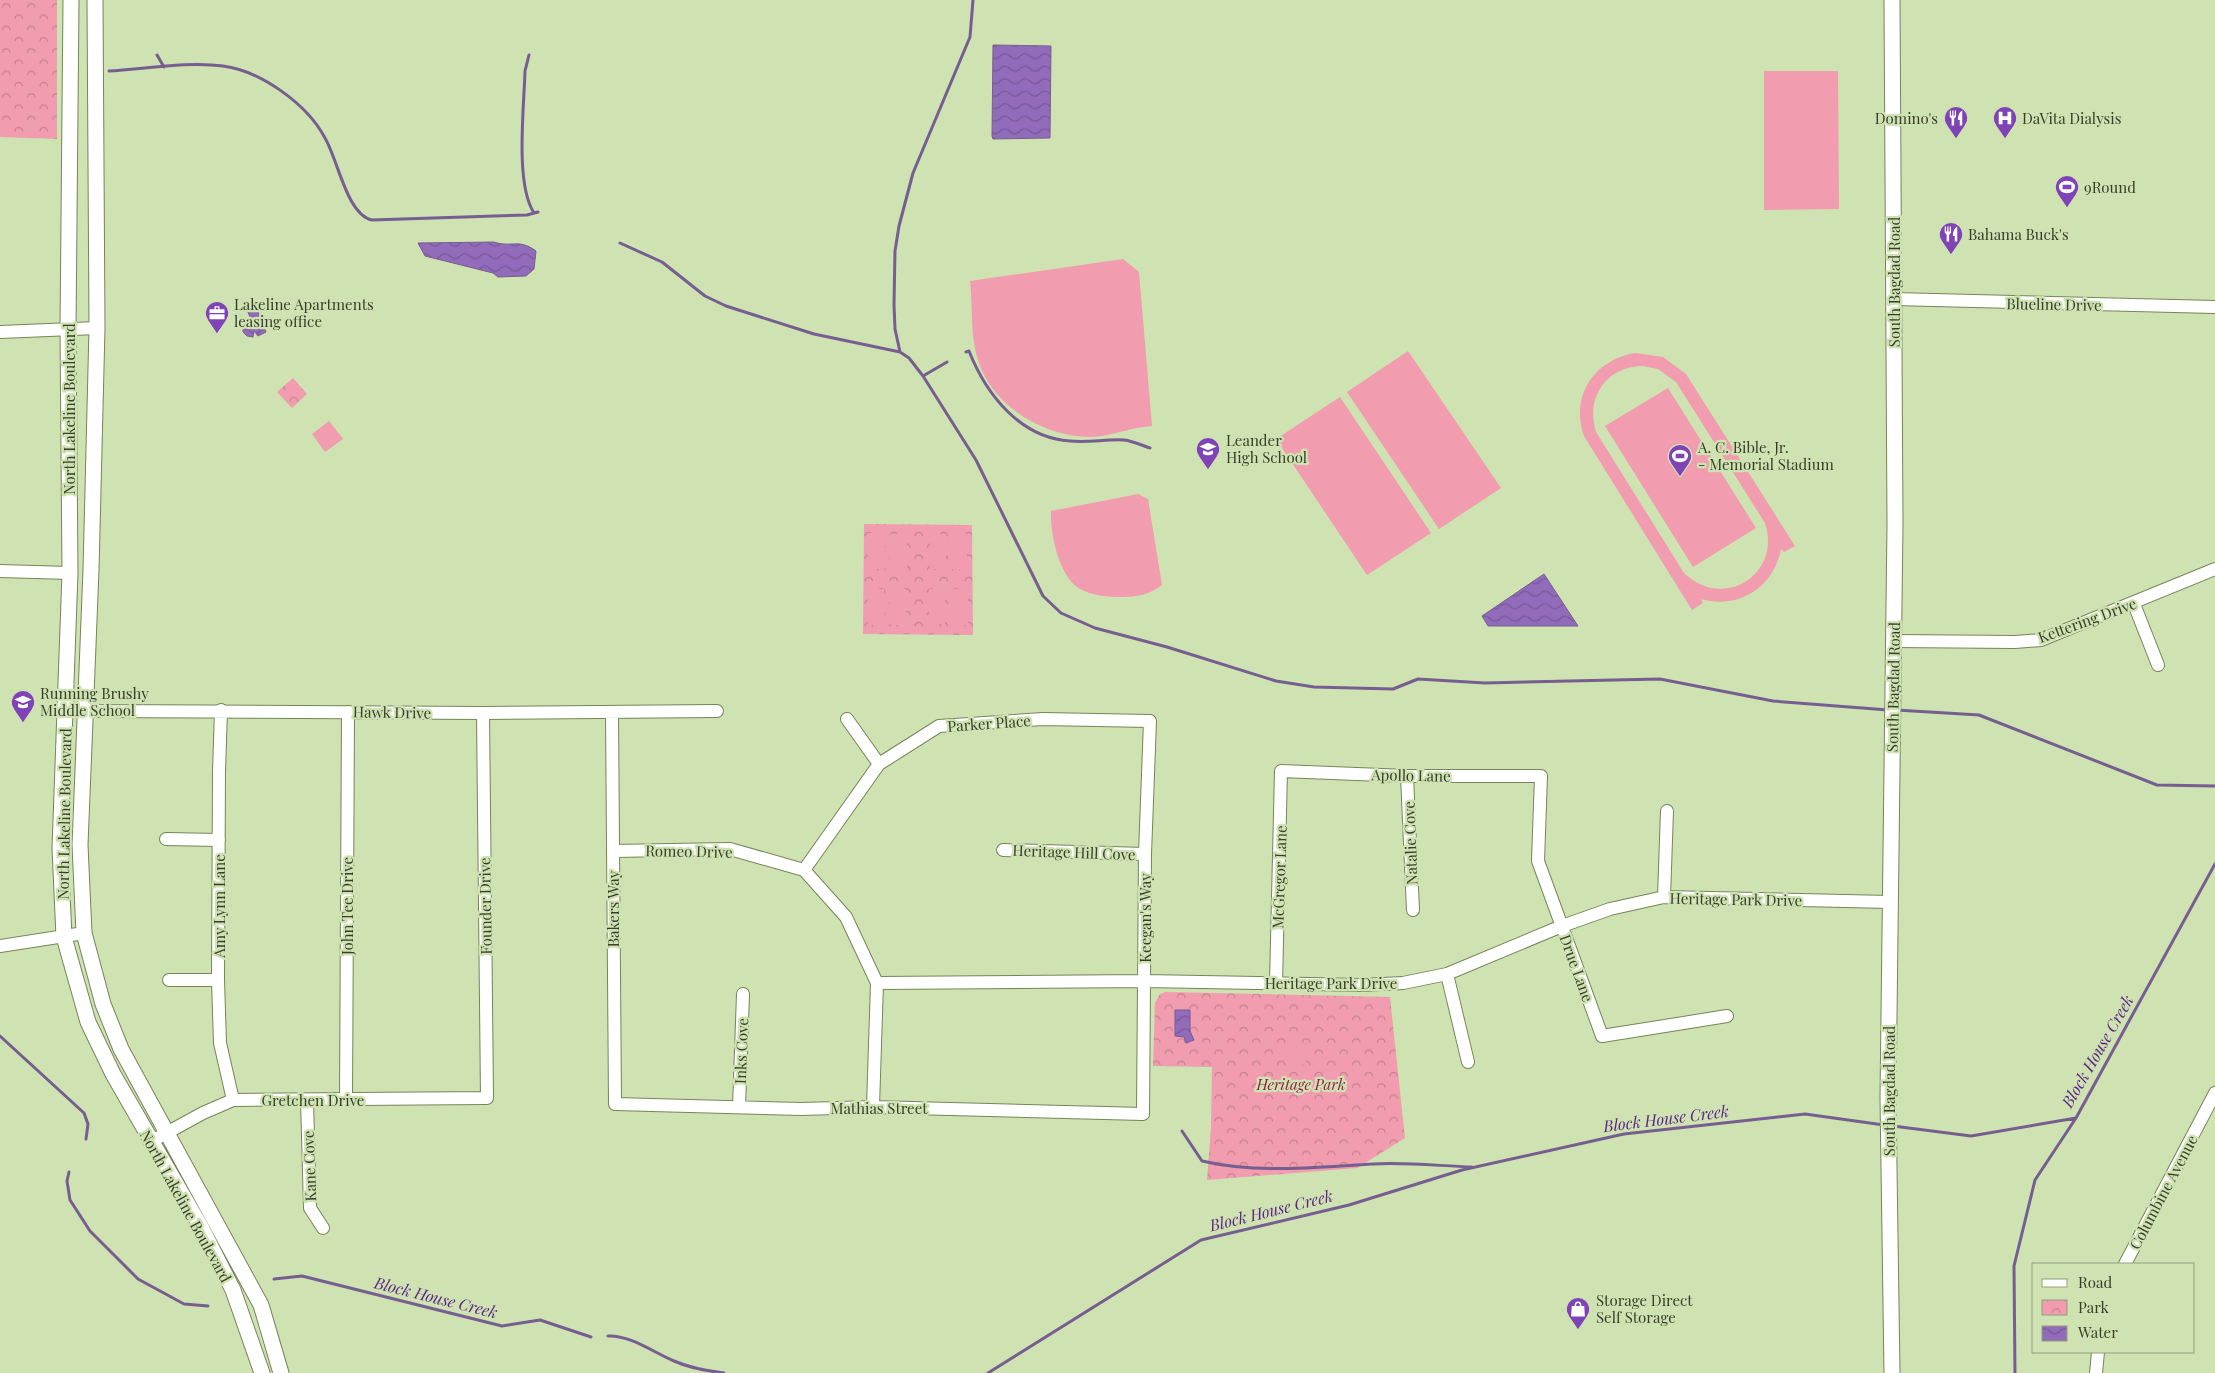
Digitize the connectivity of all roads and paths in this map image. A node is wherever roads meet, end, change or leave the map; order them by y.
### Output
1 (71, 0) edge
2 (95, 0) edge
3 (1892, 0) edge
4 (1894, 299) junction
5 (2215, 307) edge
6 (97, 328) junction
7 (68, 330) junction
8 (0, 332) edge
9 (2215, 569) edge
10 (0, 571) edge
11 (70, 572) junction
12 (2134, 604) junction
13 (1894, 641) junction
14 (2158, 666) dead end
15 (66, 708) junction
16 (84, 709) junction
17 (221, 710) junction
18 (717, 711) dead end
19 (348, 712) junction
20 (483, 713) junction
21 (612, 713) junction
22 (846, 719) dead end
23 (1150, 721) joint
24 (879, 764) junction
25 (1281, 770) joint
26 (1407, 776) junction
27 (1541, 776) joint
28 (1667, 810) dead end
29 (166, 839) dead end
30 (219, 840) junction
31 (1004, 850) dead end
32 (613, 851) junction
33 (1145, 854) junction
34 (804, 870) junction
35 (1664, 897) junction
36 (1890, 902) junction
37 (1413, 910) dead end
38 (1562, 926) junction
39 (84, 934) junction
40 (64, 937) junction
41 (0, 946) edge
42 (1447, 974) junction
43 (169, 980) dead end
44 (218, 980) junction
45 (1144, 981) junction
46 (877, 983) junction
47 (1276, 983) junction
48 (743, 994) dead end
49 (1727, 1016) dead end
50 (1468, 1062) dead end
51 (2215, 1093) edge
52 (487, 1098) joint
53 (233, 1100) junction
54 (307, 1100) junction
55 (346, 1100) junction
56 (615, 1104) joint
57 (739, 1107) junction
58 (873, 1107) junction
59 (1143, 1114) joint
60 (168, 1133) junction
61 (150, 1142) junction
62 (323, 1228) dead end
63 (2126, 1263) edge
64 (2098, 1353) edge
65 (262, 1373) edge
66 (282, 1373) edge
67 (1892, 1373) edge
68 (2096, 1373) edge

1 - 7 main road, North Lakeline Boulevard
2 - 6 main road, North Lakeline Boulevard
3 - 4 main road, South Bagdad Road
4 - 5 street, Blueline Drive
4 - 13 main road, South Bagdad Road
6 - 7 street
6 - 16 main road, North Lakeline Boulevard
7 - 8 street
7 - 11 main road, North Lakeline Boulevard
9 - 12 street, Kettering Drive
10 - 11 street
11 - 15 main road, North Lakeline Boulevard
12 - 13 street, Kettering Drive
12 - 14 street
13 - 36 main road, South Bagdad Road
15 - 16 street, Hawk Drive
15 - 40 main road, North Lakeline Boulevard
16 - 17 street, Hawk Drive
16 - 39 main road, North Lakeline Boulevard
17 - 19 street, Hawk Drive
17 - 30 street, Amy Lynn Lane
18 - 21 street, Hawk Drive
19 - 20 street, Hawk Drive
19 - 55 street, John Tee Drive
20 - 21 street, Hawk Drive
20 - 52 street, Founder Drive
21 - 32 street, Bakers Way
22 - 24 street
23 - 24 street, Parker Place
23 - 33 street, Keegan's Way
24 - 34 street, Parker Place
25 - 26 street, Apollo Lane
25 - 47 street, McGregor Lane
26 - 27 street, Apollo Lane
26 - 37 street, Natalie Cove
27 - 38 street, Drue Lane
28 - 35 street
29 - 30 street
30 - 44 street, Amy Lynn Lane
31 - 33 street, Heritage Hill Cove
32 - 34 street, Romeo Drive
32 - 56 street, Bakers Way
33 - 45 street, Keegan's Way
34 - 46 street
35 - 36 street, Heritage Park Drive
35 - 38 street, Heritage Park Drive
36 - 67 main road, South Bagdad Road
38 - 42 street, Heritage Park Drive
38 - 49 street, Drue Lane
39 - 40 street
39 - 60 main road, North Lakeline Boulevard
40 - 41 street
40 - 61 main road, North Lakeline Boulevard
42 - 47 street, Heritage Park Drive
42 - 50 street
43 - 44 street
44 - 53 street, Amy Lynn Lane
45 - 46 street, Heritage Park Drive
45 - 47 street, Heritage Park Drive
45 - 59 street, Keegan's Way
46 - 58 street
48 - 57 street, Inks Cove
51 - 63 street, Columbine Avenue
52 - 55 street, Gretchen Drive
53 - 54 street, Gretchen Drive
53 - 60 street, Gretchen Drive
54 - 55 street, Gretchen Drive
54 - 62 street, Kane Cove
56 - 57 street, Mathias Street
57 - 58 street, Mathias Street
58 - 59 street, Mathias Street
60 - 61 street, Gretchen Drive
60 - 66 main road, North Lakeline Boulevard
61 - 65 main road, North Lakeline Boulevard
64 - 68 street

